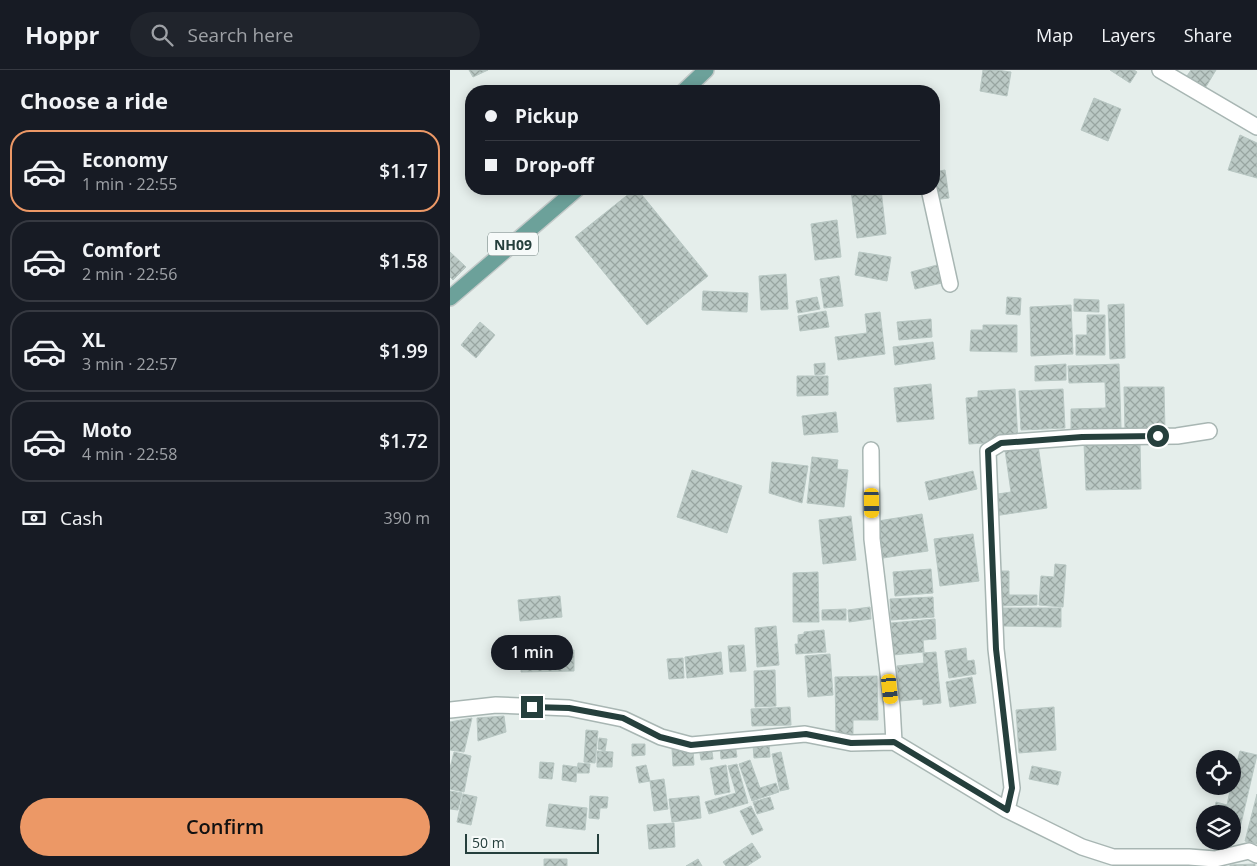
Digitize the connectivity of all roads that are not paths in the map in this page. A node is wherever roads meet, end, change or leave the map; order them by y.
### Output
1 (706, 70) edge
2 (1160, 70) edge
3 (690, 85) edge
4 (1257, 127) edge
5 (570, 195) edge
6 (931, 195) edge
7 (950, 284) dead end
8 (450, 298) edge
9 (1210, 431) dead end
10 (871, 450) dead end
11 (450, 710) edge
12 (894, 742) junction
13 (1007, 810) junction
14 (1257, 855) edge

1 - 3 main road
2 - 4 street
5 - 8 main road, NH09
6 - 7 street
9 - 13 street
10 - 12 street
11 - 12 street
12 - 13 street
13 - 14 street

